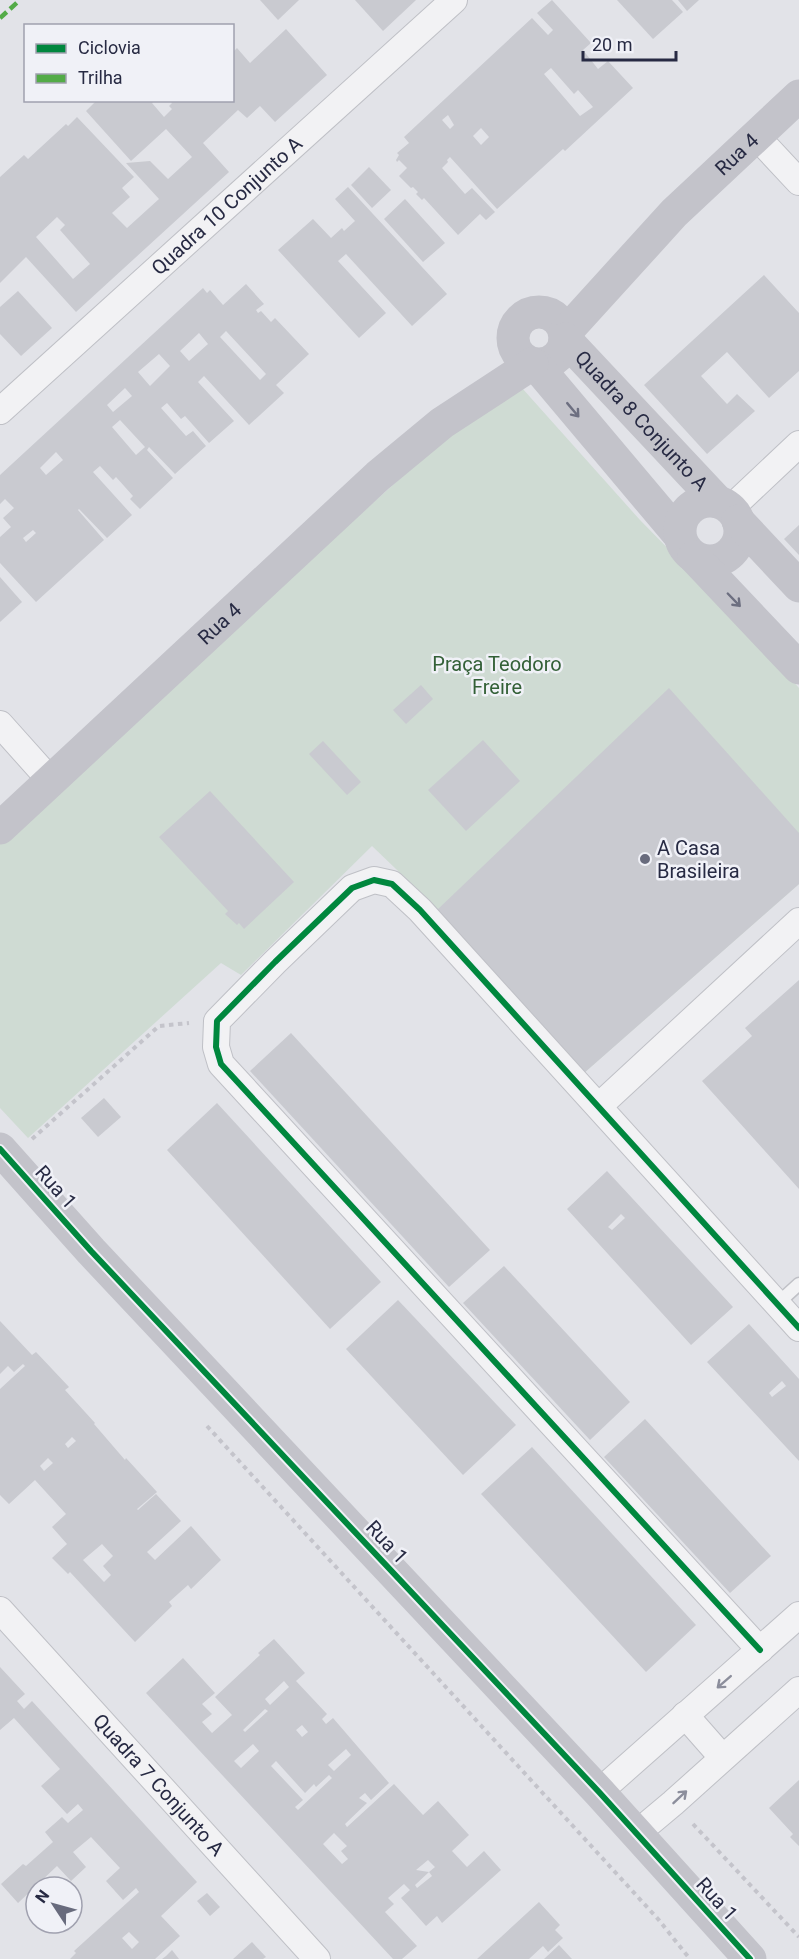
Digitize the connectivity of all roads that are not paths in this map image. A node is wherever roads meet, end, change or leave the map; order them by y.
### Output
1 (454, 0) edge
2 (799, 96) edge
3 (756, 136) junction
4 (799, 182) edge
5 (559, 328) junction
6 (527, 356) junction
7 (0, 411) edge
8 (799, 444) edge
9 (729, 510) junction
10 (686, 546) junction
11 (799, 586) edge
12 (799, 668) edge
13 (0, 724) edge
14 (51, 781) junction
15 (0, 828) edge
16 (799, 921) edge
17 (599, 1106) junction
18 (5, 1154) edge
19 (799, 1284) edge
20 (777, 1304) junction
21 (799, 1328) edge
22 (0, 1610) edge
23 (799, 1615) edge
24 (760, 1650) junction
25 (799, 1690) edge
26 (685, 1715) junction
27 (722, 1758) junction
28 (599, 1792) junction
29 (636, 1834) junction
30 (317, 1959) edge
31 (750, 1959) edge

1 - 7 street, Quadra 10 Conjunto A
2 - 3 street, Rua 4
3 - 4 street
3 - 5 street, Rua 4
5 - 6 street
5 - 6 street
5 - 9 street, Quadra 8 Conjunto A
6 -> 10 street
6 - 14 street, Rua 4
8 - 9 street
9 - 10 street
9 - 10 street
9 - 11 street, Quadra 8 Conjunto A
10 -> 12 street
13 - 14 street
14 - 15 street, Rua 4
16 - 17 street
17 - 20 street
17 - 24 street
18 - 28 street, Rua 1
19 - 20 lane
20 - 21 street
22 - 30 street, Quadra 7 Conjunto A
23 - 24 street
24 -> 26 street
25 - 27 street
26 - 27 street
26 - 28 street
29 -> 27 street
28 - 29 street, Rua 1
29 - 31 street, Rua 1

